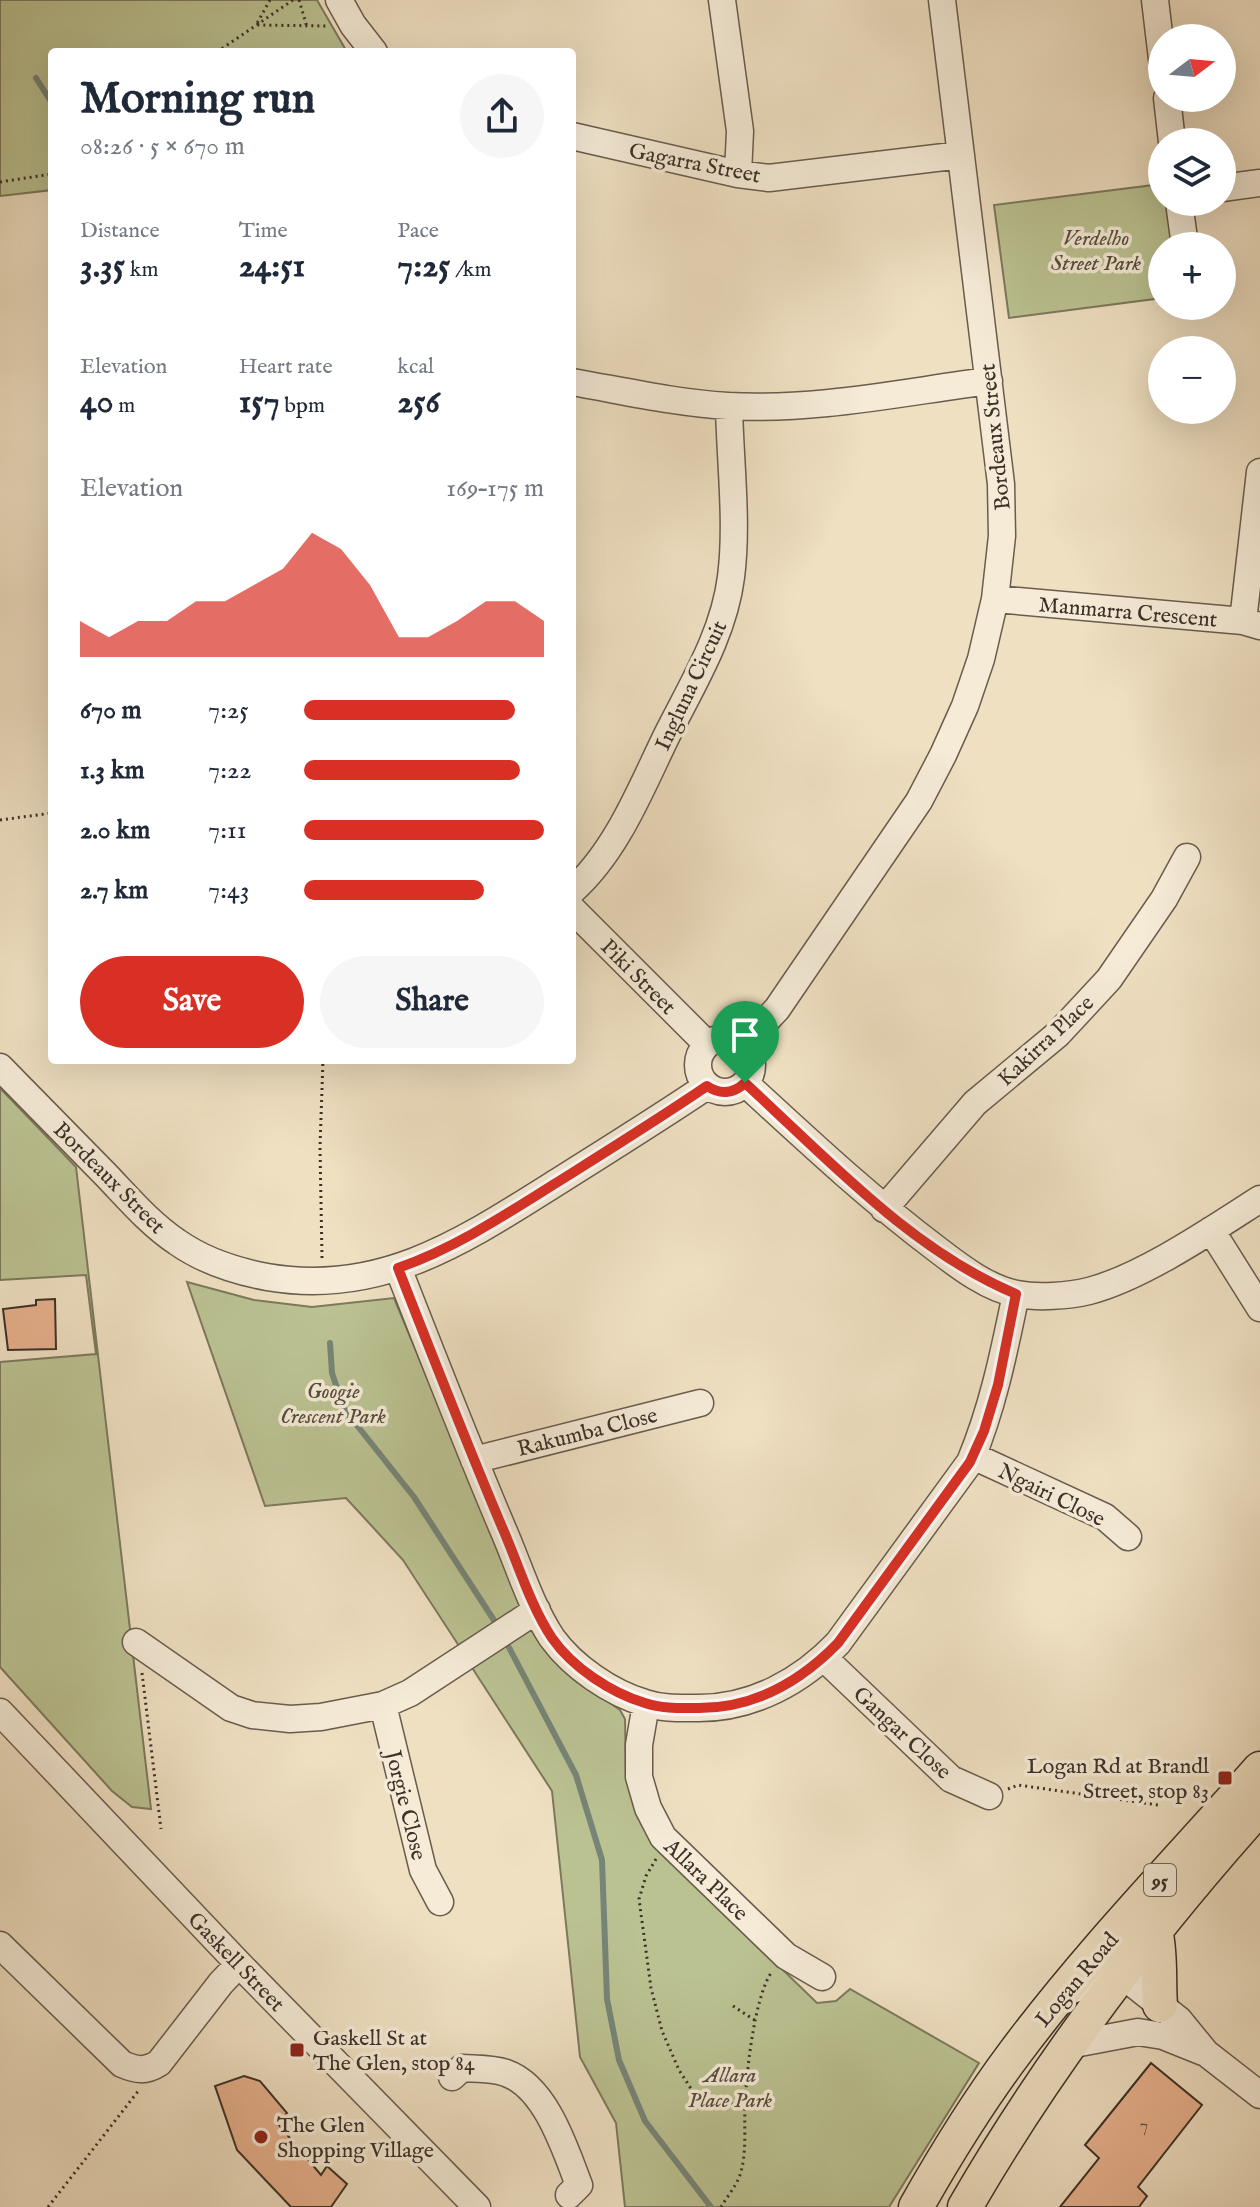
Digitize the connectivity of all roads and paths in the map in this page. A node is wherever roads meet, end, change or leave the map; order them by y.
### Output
1 (270, 0) edge
2 (296, 0) edge
3 (339, 0) edge
4 (722, 0) edge
5 (942, 0) edge
6 (1155, 0) edge
7 (1158, 24) edge
8 (256, 25) junction
9 (353, 25) junction
10 (308, 28) junction
11 (223, 48) edge
12 (371, 48) edge
13 (576, 137) edge
14 (961, 155) junction
15 (738, 174) junction
16 (48, 175) edge
17 (0, 182) edge
18 (1260, 183) edge
19 (1236, 186) edge
20 (989, 381) junction
21 (576, 383) edge
22 (729, 406) junction
23 (1260, 472) edge
24 (995, 599) junction
25 (1252, 623) edge
26 (48, 814) edge
27 (0, 820) edge
28 (1187, 857) dead end
29 (576, 887) edge
30 (576, 913) edge
31 (707, 1044) junction
32 (743, 1045) junction
33 (323, 1064) edge
34 (0, 1067) edge
35 (745, 1083) junction
36 (707, 1086) junction
37 (1260, 1199) edge
38 (884, 1209) junction
39 (1211, 1230) junction
40 (398, 1268) junction
41 (322, 1282) junction
42 (1016, 1294) junction
43 (1260, 1308) edge
44 (700, 1403) dead end
45 (973, 1456) junction
46 (474, 1460) junction
47 (1128, 1537) dead end
48 (537, 1610) junction
49 (136, 1642) joint
50 (824, 1658) junction
51 (646, 1704) junction
52 (383, 1705) junction
53 (0, 1712) edge
54 (1260, 1769) edge
55 (989, 1796) joint
56 (1158, 1805) dead end
57 (1260, 1807) edge
58 (161, 1829) dead end
59 (663, 1837) junction
60 (440, 1902) dead end
61 (1155, 1930) junction
62 (0, 1945) edge
63 (786, 1956) junction
64 (239, 1964) junction
65 (1119, 1976) junction
66 (822, 1977) dead end
67 (1062, 1993) junction
68 (1160, 2005) junction
69 (733, 2006) dead end
70 (756, 2021) junction
71 (1069, 2045) junction
72 (1206, 2053) junction
73 (150, 2068) junction
74 (452, 2077) dead end
75 (1260, 2095) edge
76 (745, 2104) junction
77 (569, 2195) dead end
78 (48, 2207) edge
79 (477, 2207) edge
80 (721, 2207) edge
81 (916, 2207) edge
82 (965, 2207) edge

1 - 8 path
2 - 8 path
2 - 10 path
3 - 9 street
4 - 15 street
5 - 14 street, Bordeaux Street
6 - 7 street
8 - 10 path
8 - 11 path
9 - 10 path
9 - 12 street
13 - 15 street, Gagarra Street
14 - 15 street, Gagarra Street
14 - 20 street, Bordeaux Street
16 - 17 path
18 - 19 street
20 - 22 street
20 - 24 street, Bordeaux Street
21 - 22 street
22 - 29 street, Ingluna Circuit
23 - 25 street
24 - 25 street, Manmarra Crescent
24 - 32 street, Bordeaux Street
26 - 27 path
28 - 38 street, Kakirra Place
30 - 31 street, Piki Street
31 - 32 street
31 - 36 street
32 - 35 street
33 - 41 path
34 - 41 street, Bordeaux Street
35 - 36 street
35 - 38 street
36 - 40 street, Bordeaux Street
37 - 39 street
38 - 42 street
39 - 42 street
39 - 43 street
40 - 41 street, Bordeaux Street
40 - 46 street
42 - 45 street
44 - 46 street, Rakumba Close
45 - 47 street, Ngairi Close
45 - 50 street
46 - 48 street
48 - 51 street
48 - 52 street
49 - 52 street
49 - 58 path
50 - 51 street
50 - 55 street, Gangar Close
51 - 59 street, Allara Place
52 - 60 street, Jorgie Close
53 - 64 street, Gaskell Street
54 - 67 main road, Logan Road / 95
55 - 56 path
57 - 61 main road, Logan Road / 95
59 - 63 street, Allara Place
59 - 76 path
61 - 65 main road, Logan Road / 95
61 - 68 main road
62 - 73 street
63 - 66 street, Allara Place
63 - 70 path
64 - 73 street
64 - 79 street, Gaskell Street
65 - 67 street
65 - 68 street
65 - 71 main road, Logan Road / 95
67 - 81 main road, Logan Road / 95
68 - 72 street
69 - 70 path
70 - 76 path
71 - 72 street
71 - 82 main road, Logan Road / 95
72 - 75 street
73 - 78 path
74 - 77 street
76 - 80 path

